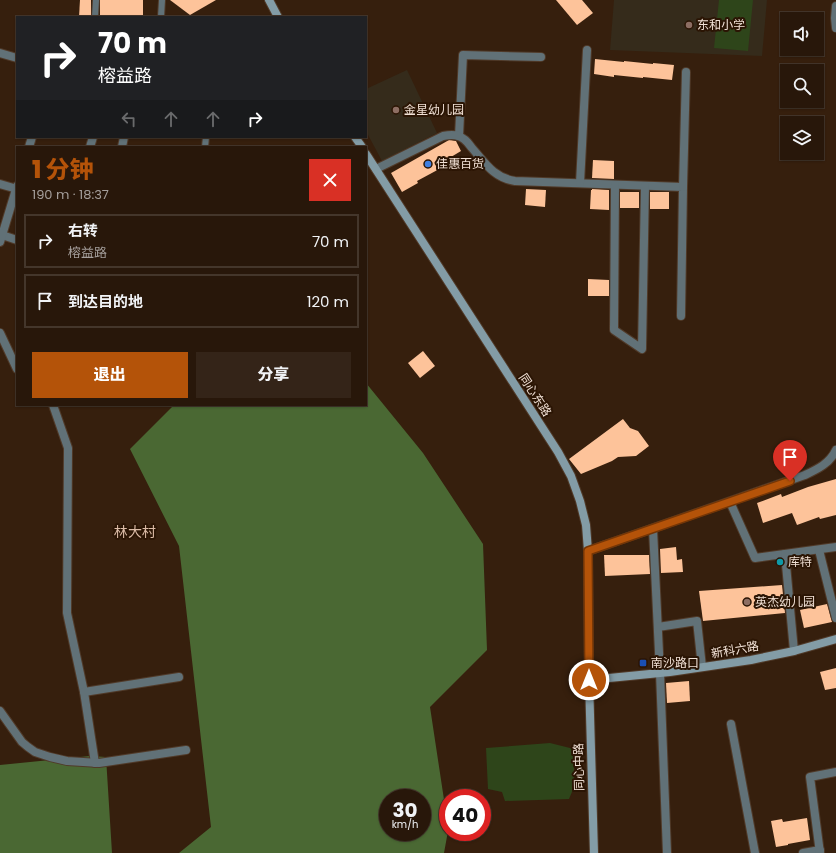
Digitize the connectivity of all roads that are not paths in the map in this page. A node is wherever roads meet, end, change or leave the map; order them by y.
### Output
1 (96, 0) edge
2 (162, 0) edge
3 (269, 0) edge
4 (836, 6) edge
5 (96, 16) edge
6 (161, 16) edge
7 (277, 16) edge
8 (836, 28) edge
9 (587, 50) dead end
10 (0, 53) edge
11 (541, 57) dead end
12 (16, 58) edge
13 (686, 72) dead end
14 (458, 136) junction
15 (367, 156) edge
16 (376, 169) junction
17 (580, 183) junction
18 (0, 184) edge
19 (615, 185) junction
20 (645, 186) junction
21 (683, 187) junction
22 (16, 188) edge
23 (16, 191) edge
24 (1, 239) edge
25 (16, 240) edge
26 (681, 316) dead end
27 (0, 333) edge
28 (16, 367) edge
29 (53, 406) edge
30 (836, 450) edge
31 (730, 502) junction
32 (653, 529) junction
33 (836, 547) edge
34 (819, 550) junction
35 (588, 551) junction
36 (785, 554) junction
37 (836, 618) edge
38 (658, 627) junction
39 (836, 639) edge
40 (794, 650) junction
41 (702, 667) junction
42 (660, 674) junction
43 (179, 677) dead end
44 (589, 680) junction
45 (84, 692) junction
46 (0, 711) edge
47 (731, 724) dead end
48 (186, 750) dead end
49 (96, 763) junction
50 (836, 772) edge
51 (820, 852) edge
52 (594, 853) edge
53 (666, 853) edge
54 (755, 853) edge
55 (803, 853) edge

1 - 5 lane
2 - 6 lane
3 - 7 street
4 - 8 street
9 - 17 street
10 - 12 street
11 - 14 street
13 - 21 street
14 - 16 street
14 - 17 street
15 - 16 street, 同心东路
16 - 35 street, 同心东路
17 - 19 street
18 - 22 street
19 - 20 street
19 - 20 street
20 - 21 street
21 - 26 street
23 - 24 street
24 - 25 street
27 - 28 street
29 - 45 street
30 - 31 street
31 - 32 street
31 - 36 street
32 - 35 street
32 - 38 street
33 - 34 street
34 - 36 street
34 - 37 street
35 - 44 street, 同心东路
36 - 40 street
38 - 41 street
38 - 42 street
39 - 40 street, 新科六路
40 - 41 street, 新科六路
41 - 42 street, 新科六路
42 - 44 street, 新科六路
42 - 53 street
43 - 45 street
44 - 52 street, 同心中路
45 - 49 street
46 - 49 street
47 - 54 street
48 - 49 street
50 - 51 street
51 - 55 street

